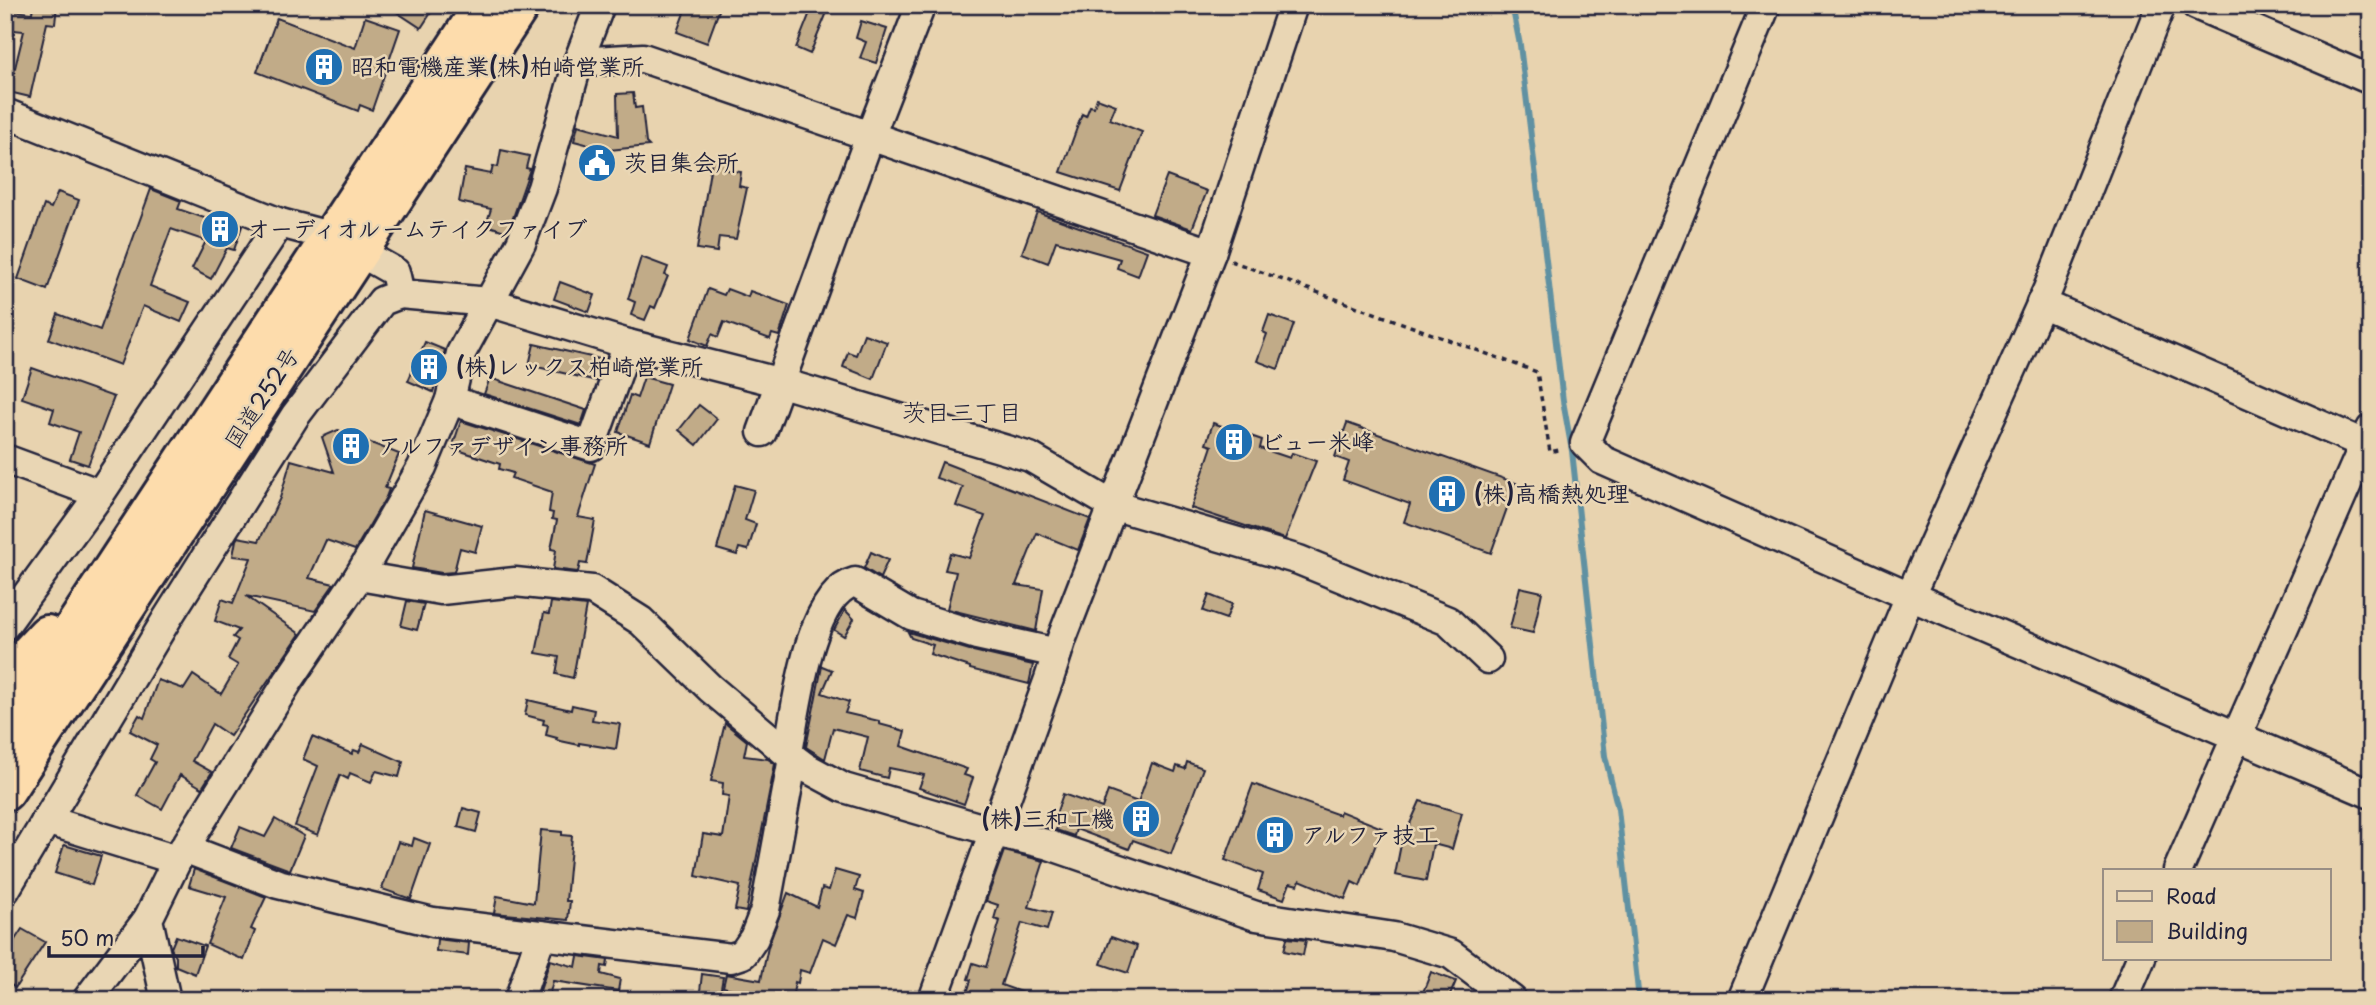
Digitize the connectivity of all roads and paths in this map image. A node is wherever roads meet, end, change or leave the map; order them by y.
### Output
1 (484, 5) edge
2 (520, 5) edge
3 (600, 5) edge
4 (921, 5) edge
5 (1293, 5) edge
6 (1766, 5) edge
7 (2161, 5) edge
8 (2196, 5) edge
9 (578, 61) junction
10 (2371, 80) edge
11 (5, 113) edge
12 (870, 136) junction
13 (280, 223) junction
14 (346, 244) junction
15 (1211, 253) junction
16 (400, 294) junction
17 (489, 302) junction
18 (2041, 303) junction
19 (628, 344) junction
20 (782, 383) junction
21 (450, 400) junction
22 (214, 413) junction
23 (762, 432) dead end
24 (2369, 440) edge
25 (1585, 443) junction
26 (5, 458) edge
27 (100, 494) junction
28 (1112, 505) junction
29 (359, 576) junction
30 (1910, 596) junction
31 (5, 625) edge
32 (1057, 653) junction
33 (92, 658) junction
34 (1488, 659) dead end
35 (5, 680) edge
36 (5, 733) edge
37 (2235, 736) junction
38 (790, 755) junction
39 (5, 791) edge
40 (2371, 794) edge
41 (5, 816) edge
42 (46, 820) junction
43 (995, 832) junction
44 (180, 854) junction
45 (2178, 869) edge
46 (5, 890) edge
47 (148, 919) junction
48 (541, 935) junction
49 (2140, 960) edge
50 (87, 1000) edge
51 (166, 1000) edge
52 (519, 1000) edge
53 (933, 1000) edge
54 (1513, 1000) edge
55 (1742, 1000) edge
56 (2123, 1000) edge

1 - 14 highway, 国道252号
2 - 14 highway, 国道252号
3 - 9 street
4 - 12 street
5 - 15 street
6 - 25 street
7 - 18 street
8 - 10 street
9 - 12 street
9 - 17 street
11 - 13 street
12 - 15 street
12 - 20 street
13 - 14 street
13 - 27 street
14 - 16 street
14 - 22 highway, 国道252号
14 - 33 highway, 国道252号
15 - 25 path
15 - 28 street
16 - 17 street
16 - 42 street
17 - 19 street
17 - 21 street
18 - 24 street
18 - 30 street
19 - 20 street
19 - 21 street
20 - 23 street
20 - 28 street
21 - 29 street
22 - 35 highway
22 - 36 highway, 国道252号
24 - 37 street
25 - 30 street
26 - 27 street
27 - 31 street
28 - 32 street
28 - 34 street
29 - 38 street
29 - 44 street
30 - 37 street
30 - 55 street
32 - 38 street
32 - 43 street
33 - 39 highway, 国道252号
33 - 41 highway
37 - 40 street
37 - 45 street
38 - 43 street
38 - 48 street
42 - 44 street
42 - 46 street
43 - 53 street
43 - 54 street
44 - 47 street
44 - 48 street
47 - 50 street
47 - 51 street
48 - 52 street
49 - 56 street

